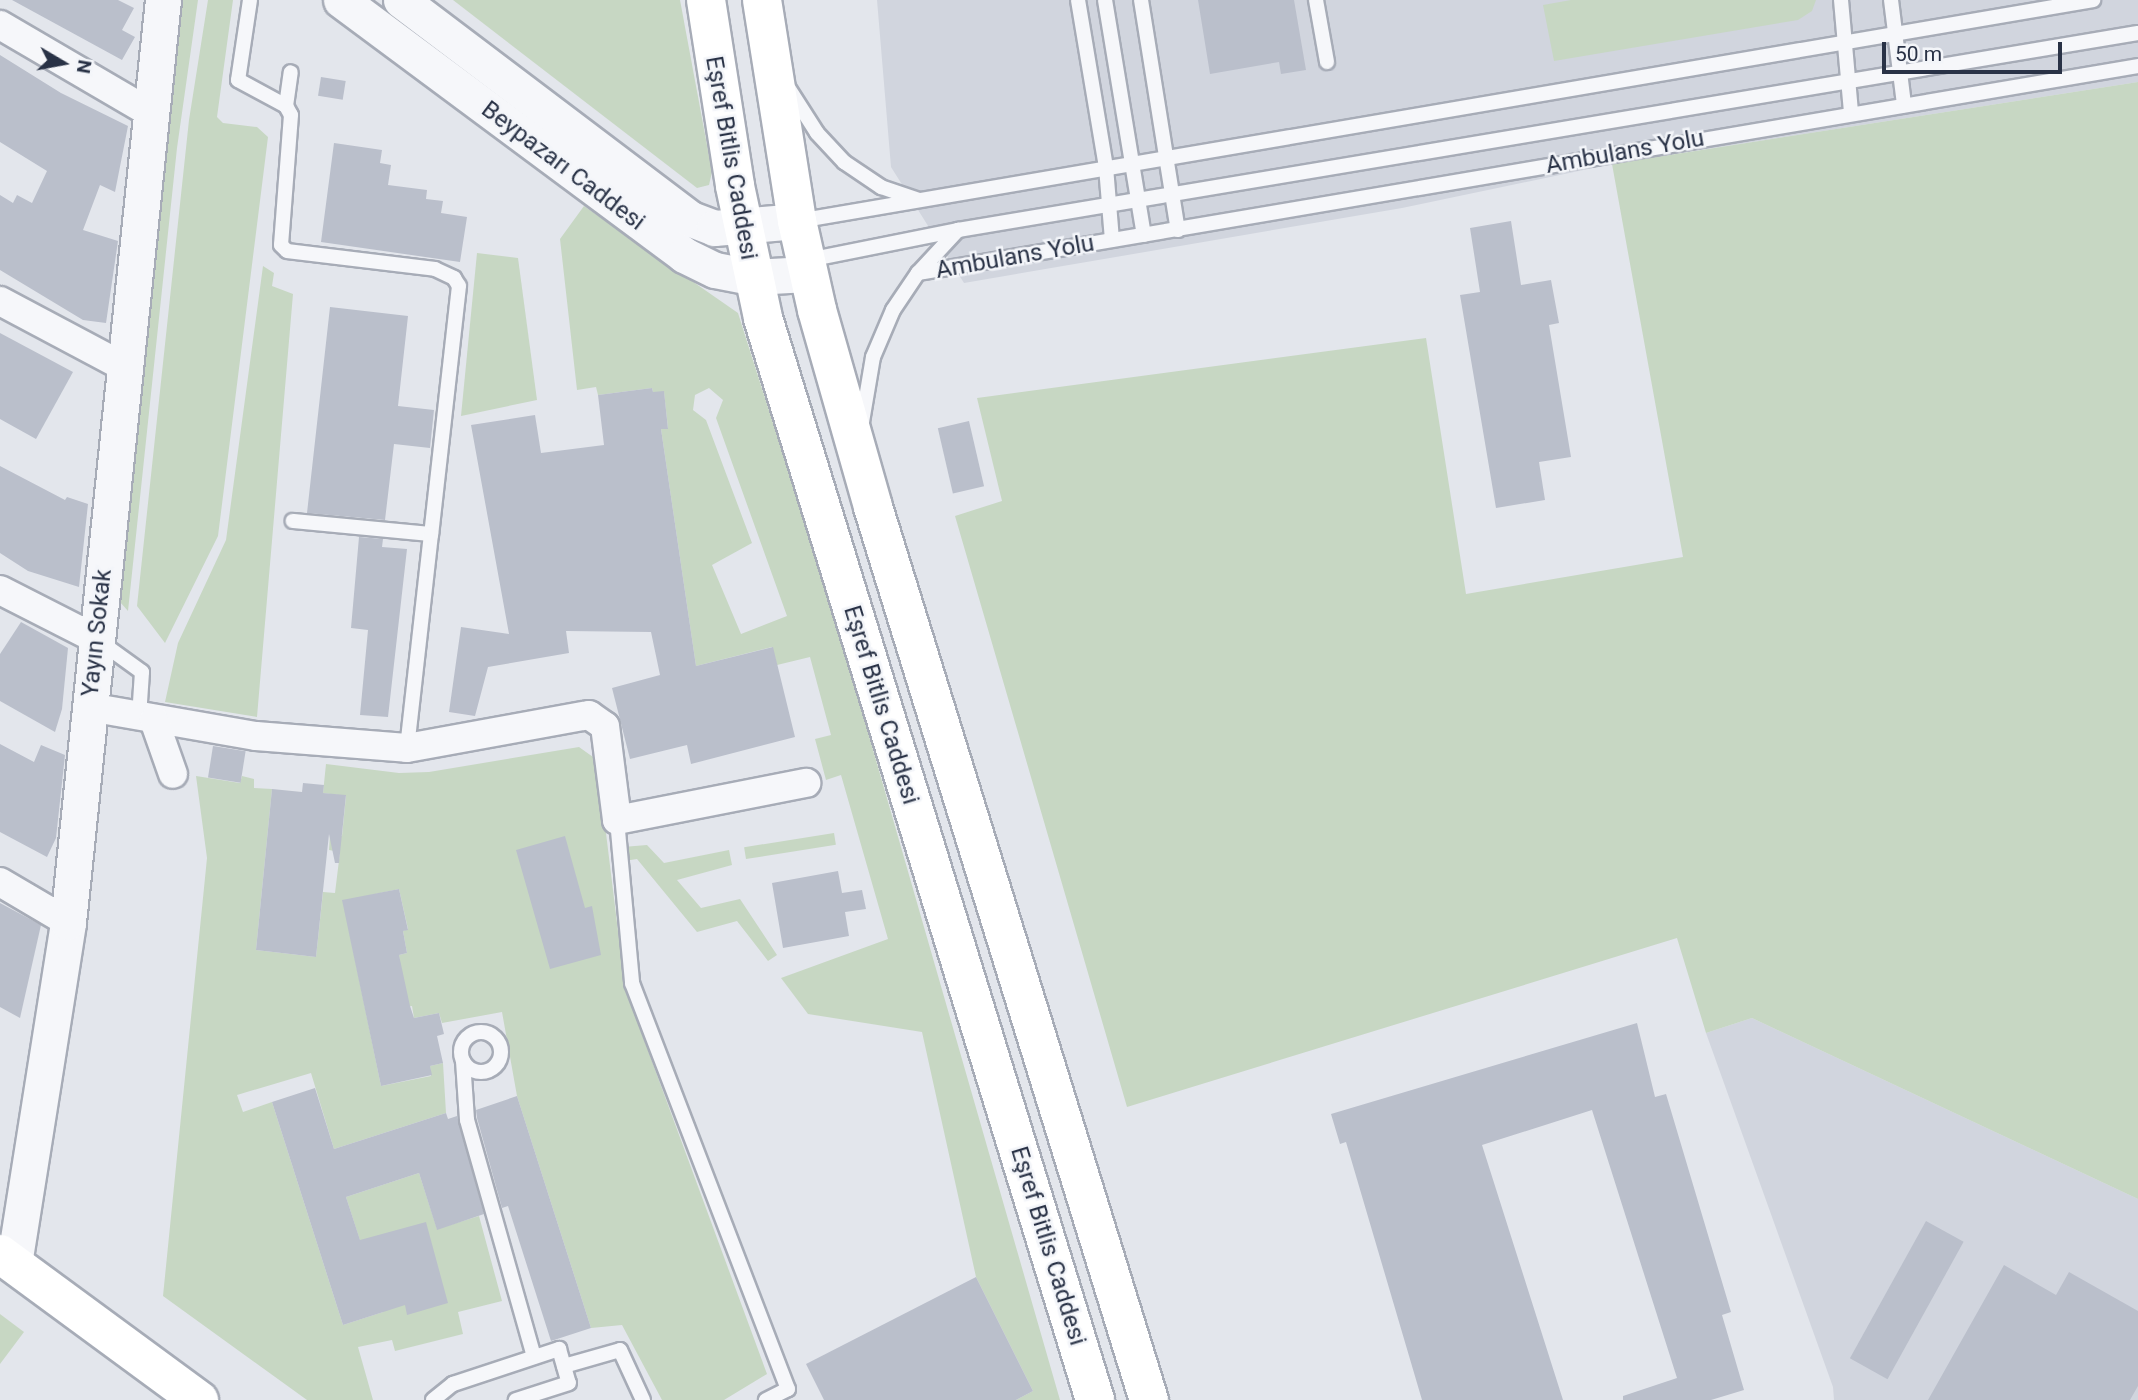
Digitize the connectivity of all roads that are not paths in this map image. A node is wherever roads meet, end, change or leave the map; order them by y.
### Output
1 (163, 0) edge
2 (250, 0) edge
3 (341, 0) edge
4 (401, 0) edge
5 (706, 0) edge
6 (762, 0) edge
7 (1078, 0) edge
8 (1105, 0) edge
9 (1141, 0) edge
10 (1316, 0) edge
11 (1841, 0) edge
12 (1891, 0) edge
13 (2093, 0) edge
14 (0, 25) edge
15 (2138, 33) edge
16 (1894, 34) junction
17 (1847, 41) junction
18 (769, 54) junction
19 (1327, 62) dead end
20 (2138, 66) edge
21 (291, 72) dead end
22 (1899, 74) junction
23 (1852, 82) junction
24 (1904, 105) junction
25 (286, 106) junction
26 (1851, 113) junction
27 (154, 115) junction
28 (1170, 157) junction
29 (1133, 163) junction
30 (1106, 167) junction
31 (1174, 196) junction
32 (922, 201) junction
33 (1139, 202) junction
34 (1109, 206) junction
35 (797, 221) junction
36 (743, 227) junction
37 (958, 230) junction
38 (1178, 230) junction
39 (1144, 235) junction
40 (1112, 240) junction
41 (807, 267) junction
42 (918, 274) junction
43 (752, 277) junction
44 (0, 301) edge
45 (126, 368) junction
46 (858, 454) junction
47 (293, 521) dead end
48 (430, 534) junction
49 (0, 590) edge
50 (96, 639) junction
51 (89, 708) junction
52 (146, 719) junction
53 (407, 748) junction
54 (173, 774) dead end
55 (806, 783) dead end
56 (617, 820) junction
57 (0, 882) edge
58 (68, 922) junction
59 (463, 1061) dead end
60 (7, 1259) edge
61 (534, 1357) junction
62 (564, 1366) junction
63 (199, 1400) edge
64 (433, 1400) edge
65 (516, 1400) edge
66 (643, 1400) edge
67 (766, 1400) edge
68 (1095, 1400) edge
69 (1149, 1400) edge

1 - 27 street, Yayın Sokak
2 - 25 lane
3 - 43 street, Beypazarı Caddesi
4 - 36 street, Beypazarı Caddesi
5 - 36 main road, Eşref Bitlis Caddesi
6 - 18 main road, Eşref Bitlis Caddesi
7 - 30 lane, Ambulans Yolu
8 - 29 lane
9 - 28 lane
10 - 19 lane
11 - 17 lane
12 - 16 lane
13 - 16 lane
14 - 27 street
15 - 22 lane
16 - 17 lane
16 - 22 lane
17 - 23 lane
17 - 28 lane
18 - 32 lane
18 - 35 main road, Eşref Bitlis Caddesi
20 - 24 lane, Ambulans Yolu
21 - 25 lane
22 - 23 lane
22 - 24 lane
23 - 26 lane
23 - 31 lane
24 - 26 lane, Ambulans Yolu
25 - 48 lane
26 - 38 lane, Ambulans Yolu
27 - 45 street, Yayın Sokak
28 - 29 lane
28 - 31 lane
29 - 30 lane
29 - 33 lane
30 - 32 lane
30 - 34 lane, Ambulans Yolu
31 - 33 lane
31 - 38 lane
32 - 35 lane
33 - 34 lane
33 - 39 lane
34 - 37 lane
34 - 40 lane, Ambulans Yolu
35 - 36 street, Beypazarı Caddesi
35 - 41 main road, Eşref Bitlis Caddesi
36 - 43 main road, Eşref Bitlis Caddesi
37 - 41 lane
37 - 42 lane
38 - 39 lane, Ambulans Yolu
39 - 40 lane, Ambulans Yolu
40 - 42 lane, Ambulans Yolu
41 - 43 street, Beypazarı Caddesi
41 - 46 main road, Eşref Bitlis Caddesi
42 - 46 lane
43 - 68 main road, Eşref Bitlis Caddesi
44 - 45 street
45 - 50 street, Yayın Sokak
46 - 69 main road, Eşref Bitlis Caddesi
47 - 48 lane
48 - 53 lane
49 - 50 street
50 - 51 street, Yayın Sokak
50 - 52 lane
51 - 52 street
51 - 58 street, Yayın Sokak
52 - 53 street
52 - 54 street
53 - 56 street
55 - 56 street
56 - 67 lane
57 - 58 street
58 - 60 street, Yayın Sokak
59 - 61 lane
60 - 63 main road
61 - 62 lane
61 - 64 lane
62 - 65 lane
62 - 66 lane

